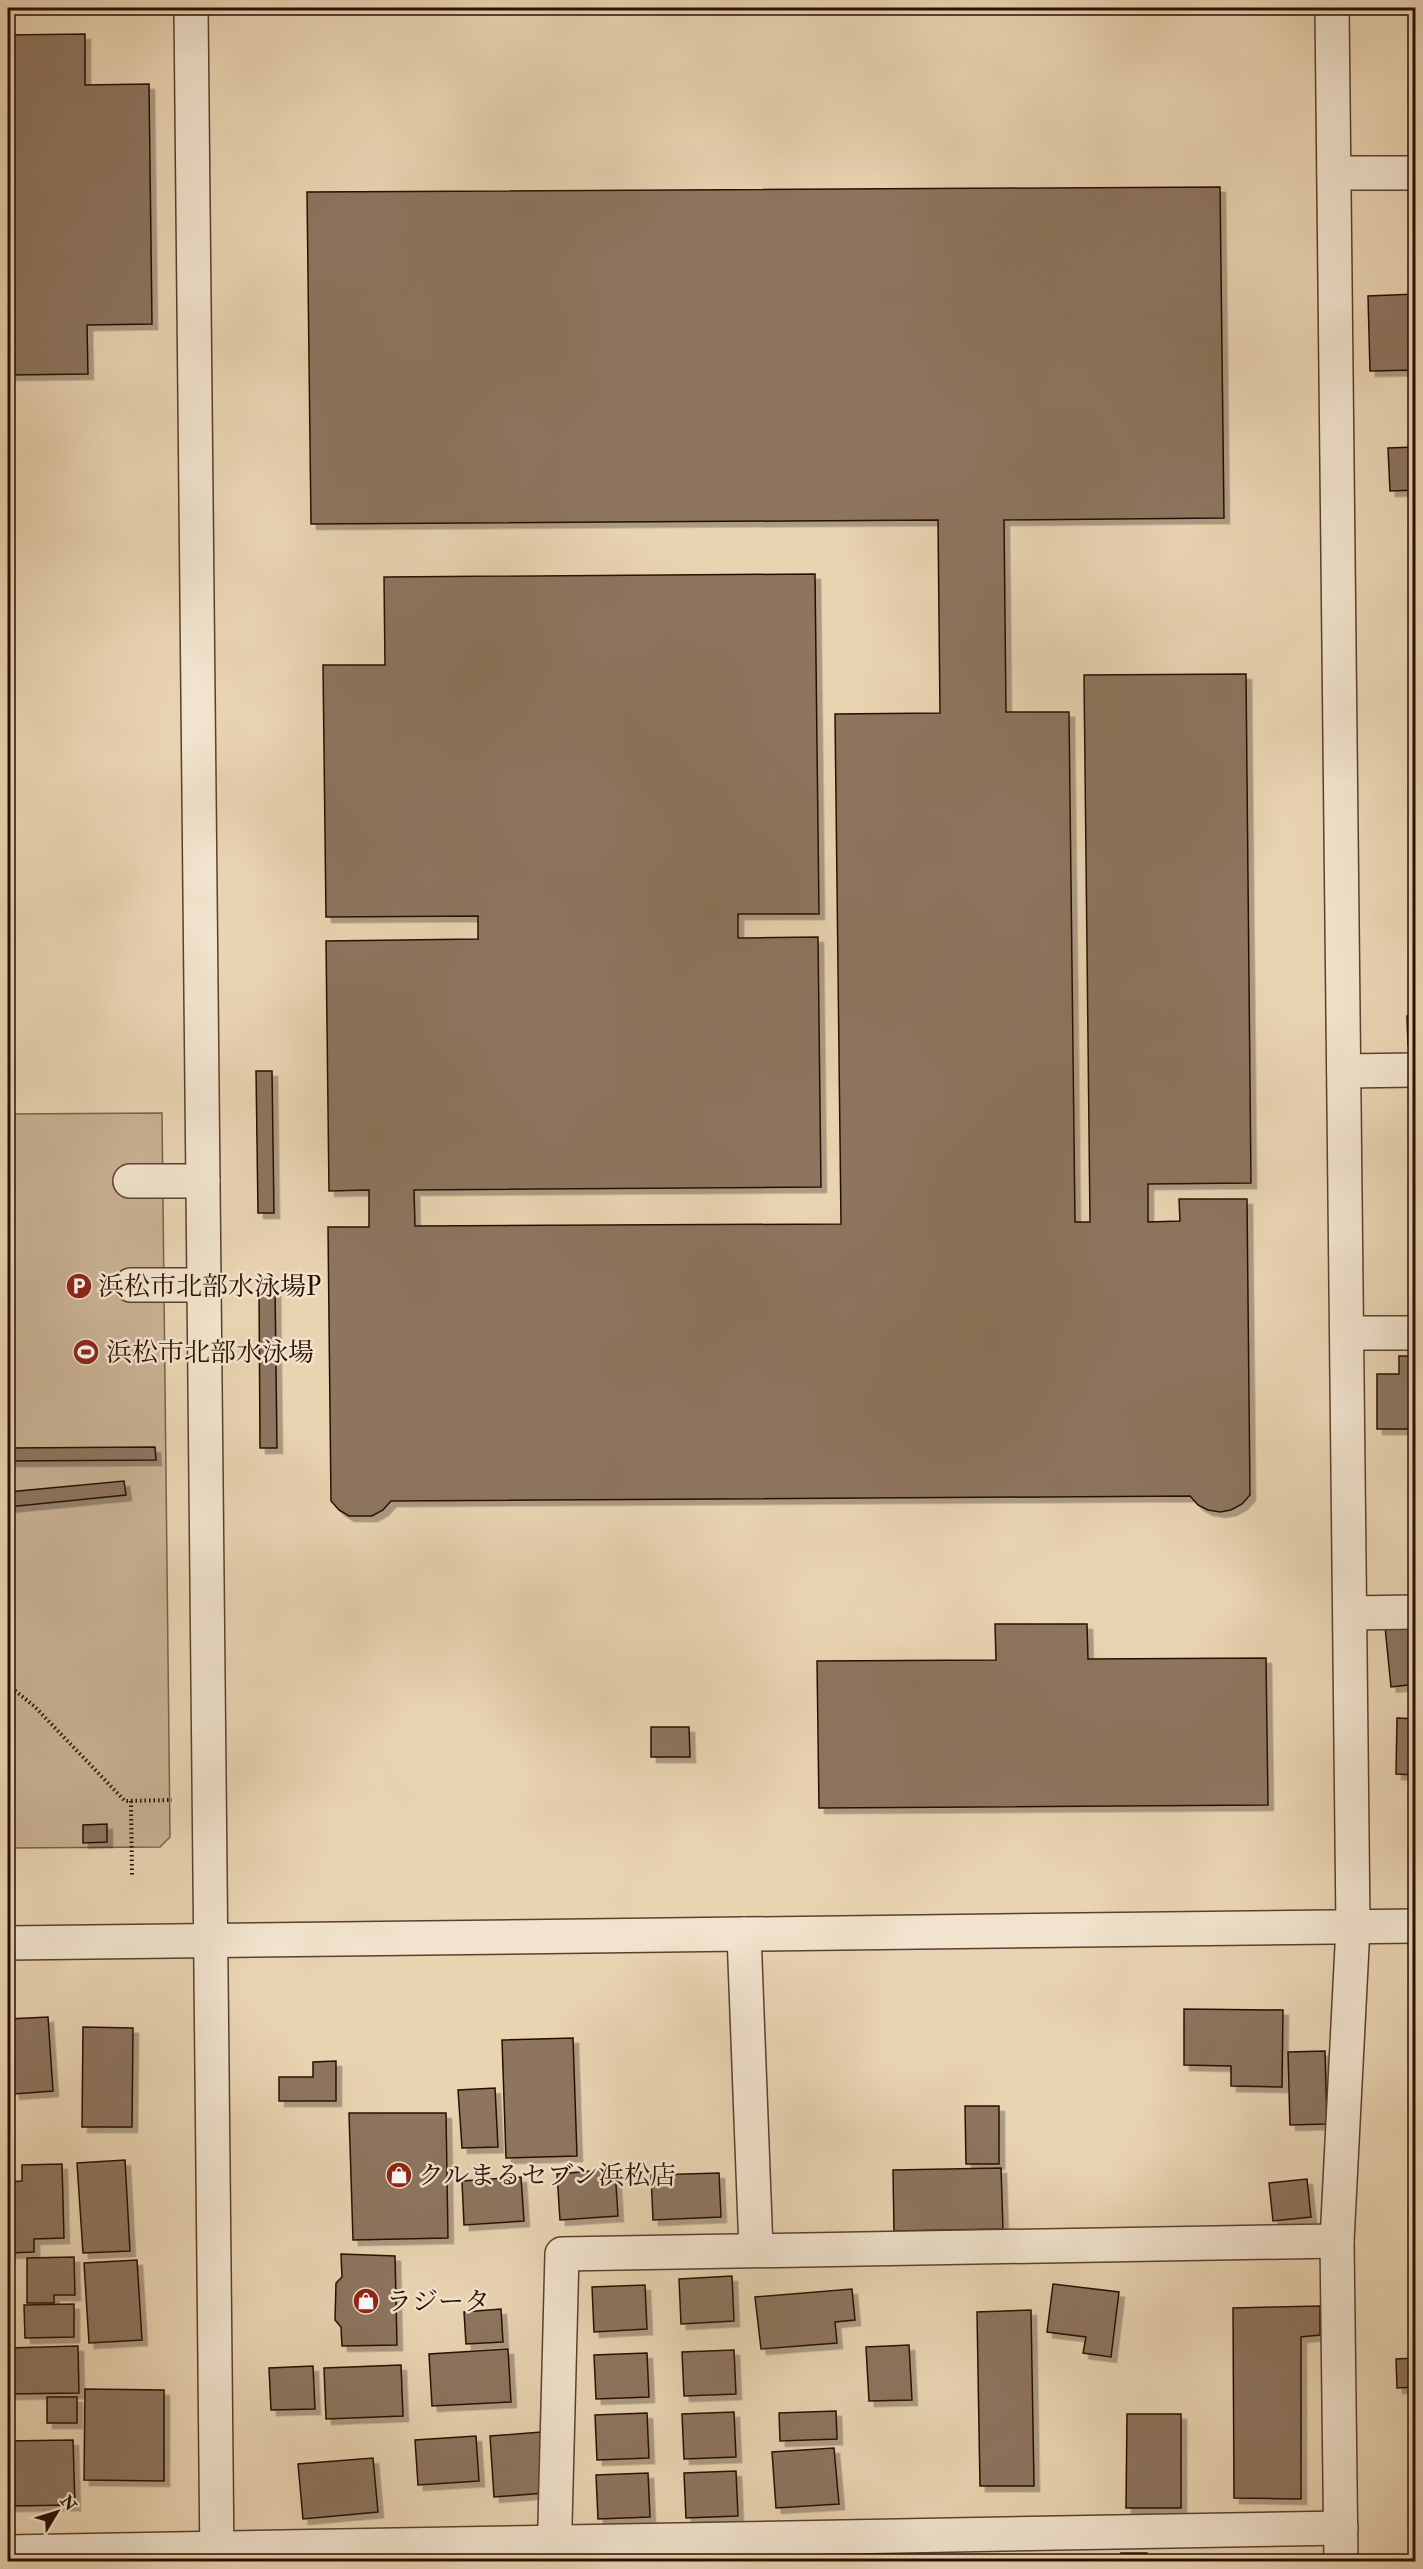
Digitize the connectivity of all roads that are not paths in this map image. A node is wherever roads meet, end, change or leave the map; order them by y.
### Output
1 (191, 8) edge
2 (1332, 8) edge
3 (1334, 173) junction
4 (1416, 173) edge
5 (1416, 1070) edge
6 (1344, 1071) junction
7 (130, 1181) dead end
8 (203, 1181) junction
9 (131, 1285) dead end
10 (204, 1285) junction
11 (1347, 1333) junction
12 (1416, 1333) edge
13 (1416, 1612) edge
14 (1350, 1613) junction
15 (1416, 1926) edge
16 (1353, 1927) junction
17 (744, 1934) junction
18 (212, 1941) junction
19 (8, 1943) edge
20 (1337, 2241) junction
21 (756, 2250) junction
22 (1341, 2528) junction
23 (8, 2552) edge
24 (554, 2552) edge
25 (217, 2555) edge
26 (1341, 2562) edge

1 - 8 street
2 - 3 street
3 - 4 street
3 - 6 street
5 - 6 street
6 - 11 street
7 - 8 street
8 - 10 street
9 - 10 street
10 - 18 street
11 - 12 street
11 - 14 street
13 - 14 street
14 - 16 street
15 - 16 street
16 - 17 street
16 - 20 street
17 - 18 street
17 - 21 street
18 - 19 street
18 - 25 street
20 - 21 street
20 - 22 street
21 - 24 street
22 - 24 street
22 - 26 street
23 - 25 street
24 - 25 street

